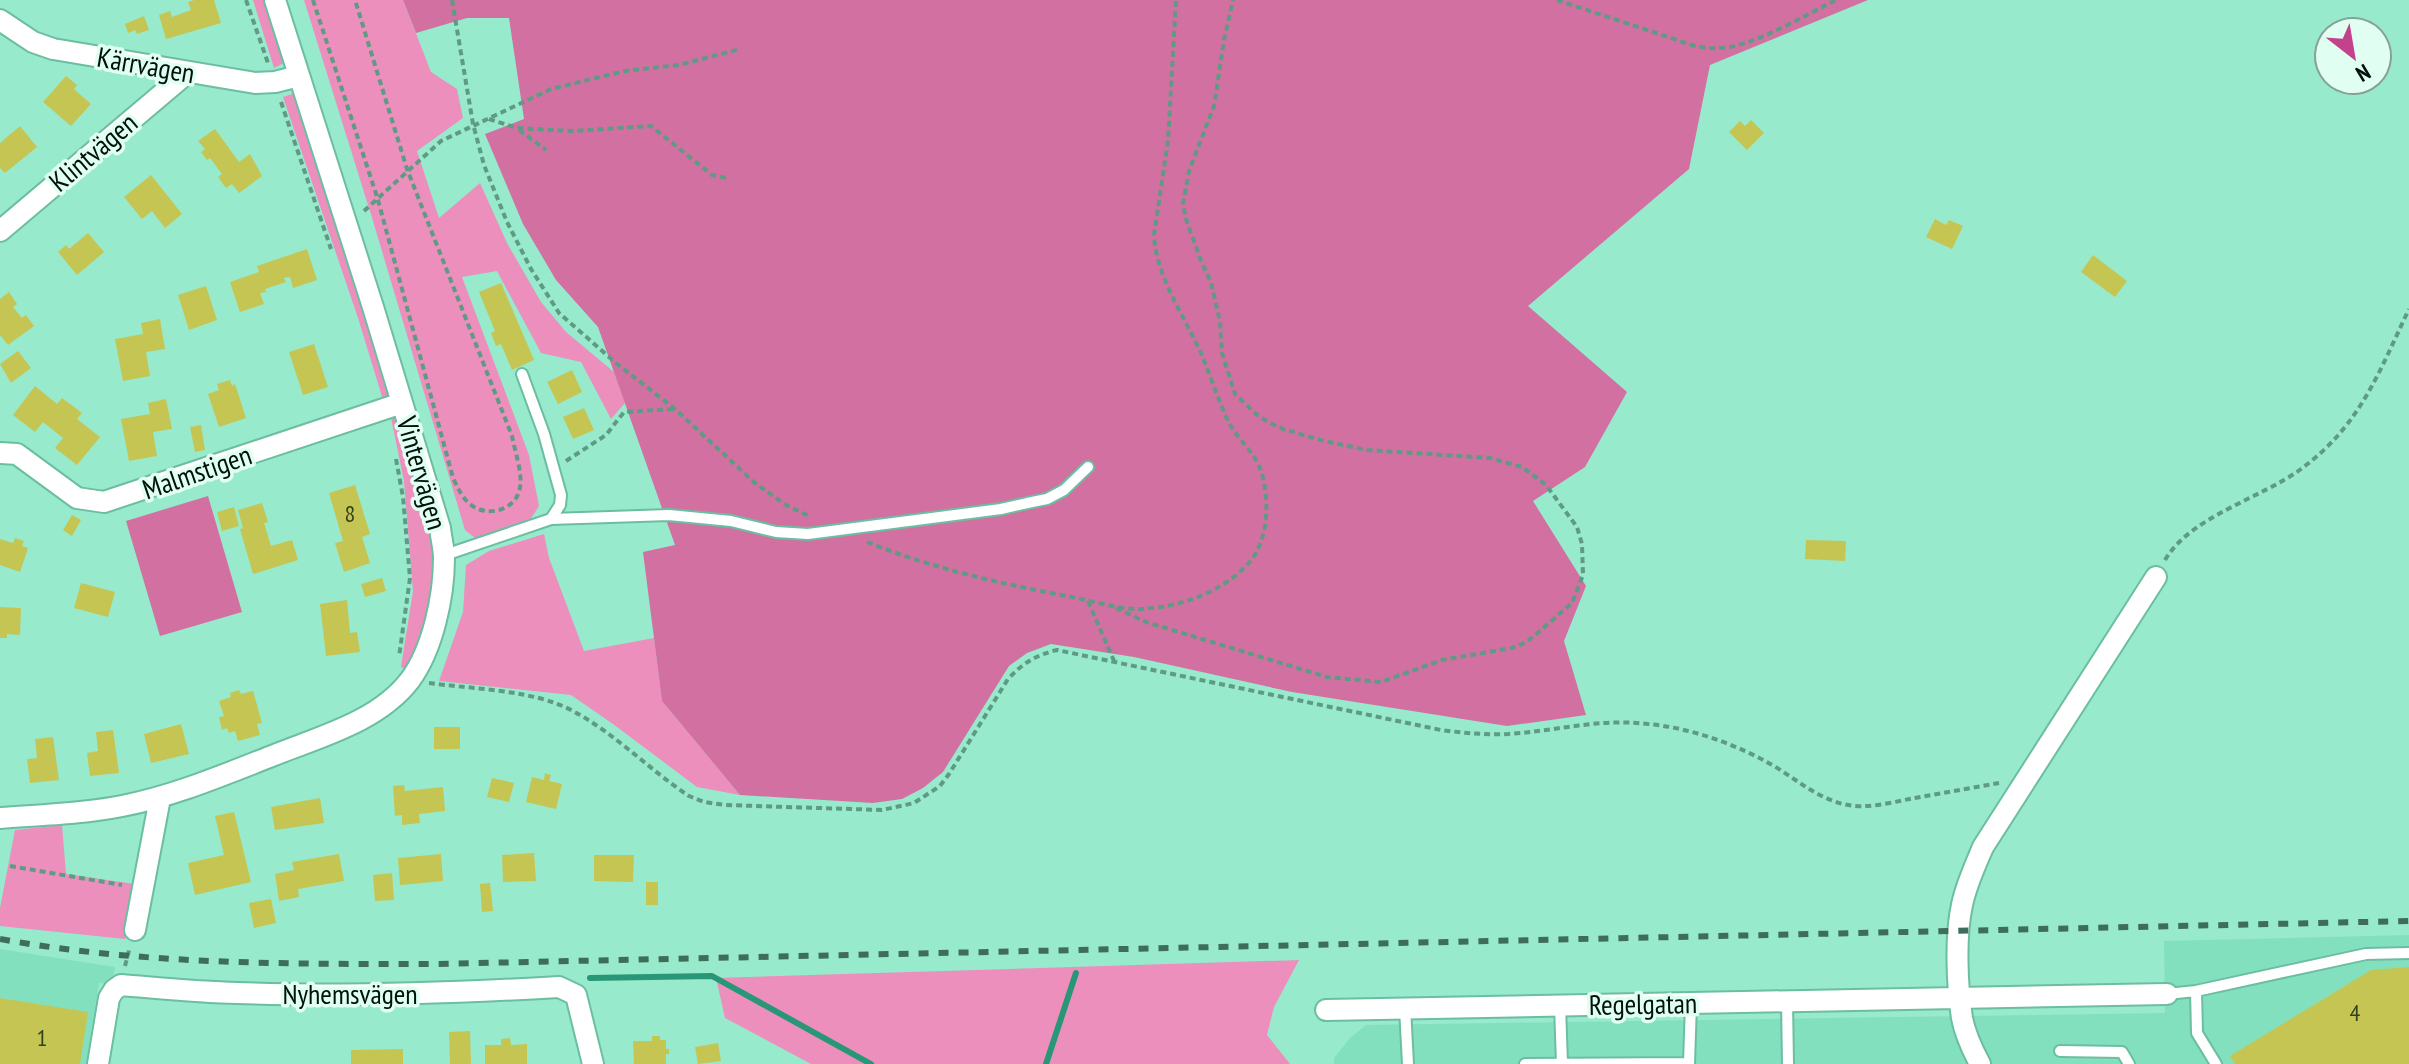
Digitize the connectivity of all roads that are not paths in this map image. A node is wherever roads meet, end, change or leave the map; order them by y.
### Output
1 (275, 0) edge
2 (0, 20) edge
3 (187, 73) junction
4 (299, 76) junction
5 (0, 231) edge
6 (522, 374) dead end
7 (402, 403) junction
8 (0, 453) edge
9 (1088, 467) dead end
10 (551, 519) junction
11 (445, 555) junction
12 (2156, 577) road end
13 (160, 798) junction
14 (0, 818) edge
15 (135, 930) road end
16 (2409, 953) edge
17 (2196, 991) junction
18 (2167, 994) joint
19 (1961, 998) junction
20 (1787, 1001) junction
21 (1691, 1003) junction
22 (1560, 1005) junction
23 (1405, 1008) junction
24 (1326, 1010) dead end
25 (2060, 1051) dead end
26 (1689, 1063) edge
27 (98, 1064) edge
28 (593, 1064) edge
29 (1408, 1064) edge
30 (1525, 1064) edge
31 (1562, 1064) edge
32 (1788, 1064) edge
33 (1980, 1064) edge
34 (2129, 1064) edge
35 (2216, 1064) edge

1 - 4 street, Vintervägen
2 - 3 street, Kärrvägen
3 - 4 street, Kärrvägen
3 - 5 street, Klintvägen
4 - 7 street, Vintervägen
6 - 10 lane
7 - 8 street, Malmstigen
7 - 11 street, Vintervägen
9 - 10 lane
10 - 11 lane
11 - 13 street, Vintervägen
12 - 19 street
13 - 14 street, Vintervägen
13 - 15 street
16 - 17 lane
17 - 18 lane
17 - 35 lane
18 - 19 street, Regelgatan
19 - 20 street, Regelgatan
19 - 33 street
20 - 21 street, Regelgatan
20 - 32 lane
21 - 22 street, Regelgatan
21 - 26 lane
22 - 23 street, Regelgatan
22 - 31 lane
23 - 24 street, Regelgatan
23 - 29 lane
25 - 34 lane
26 - 31 lane
27 - 28 street, Nyhemsvägen
30 - 31 lane

